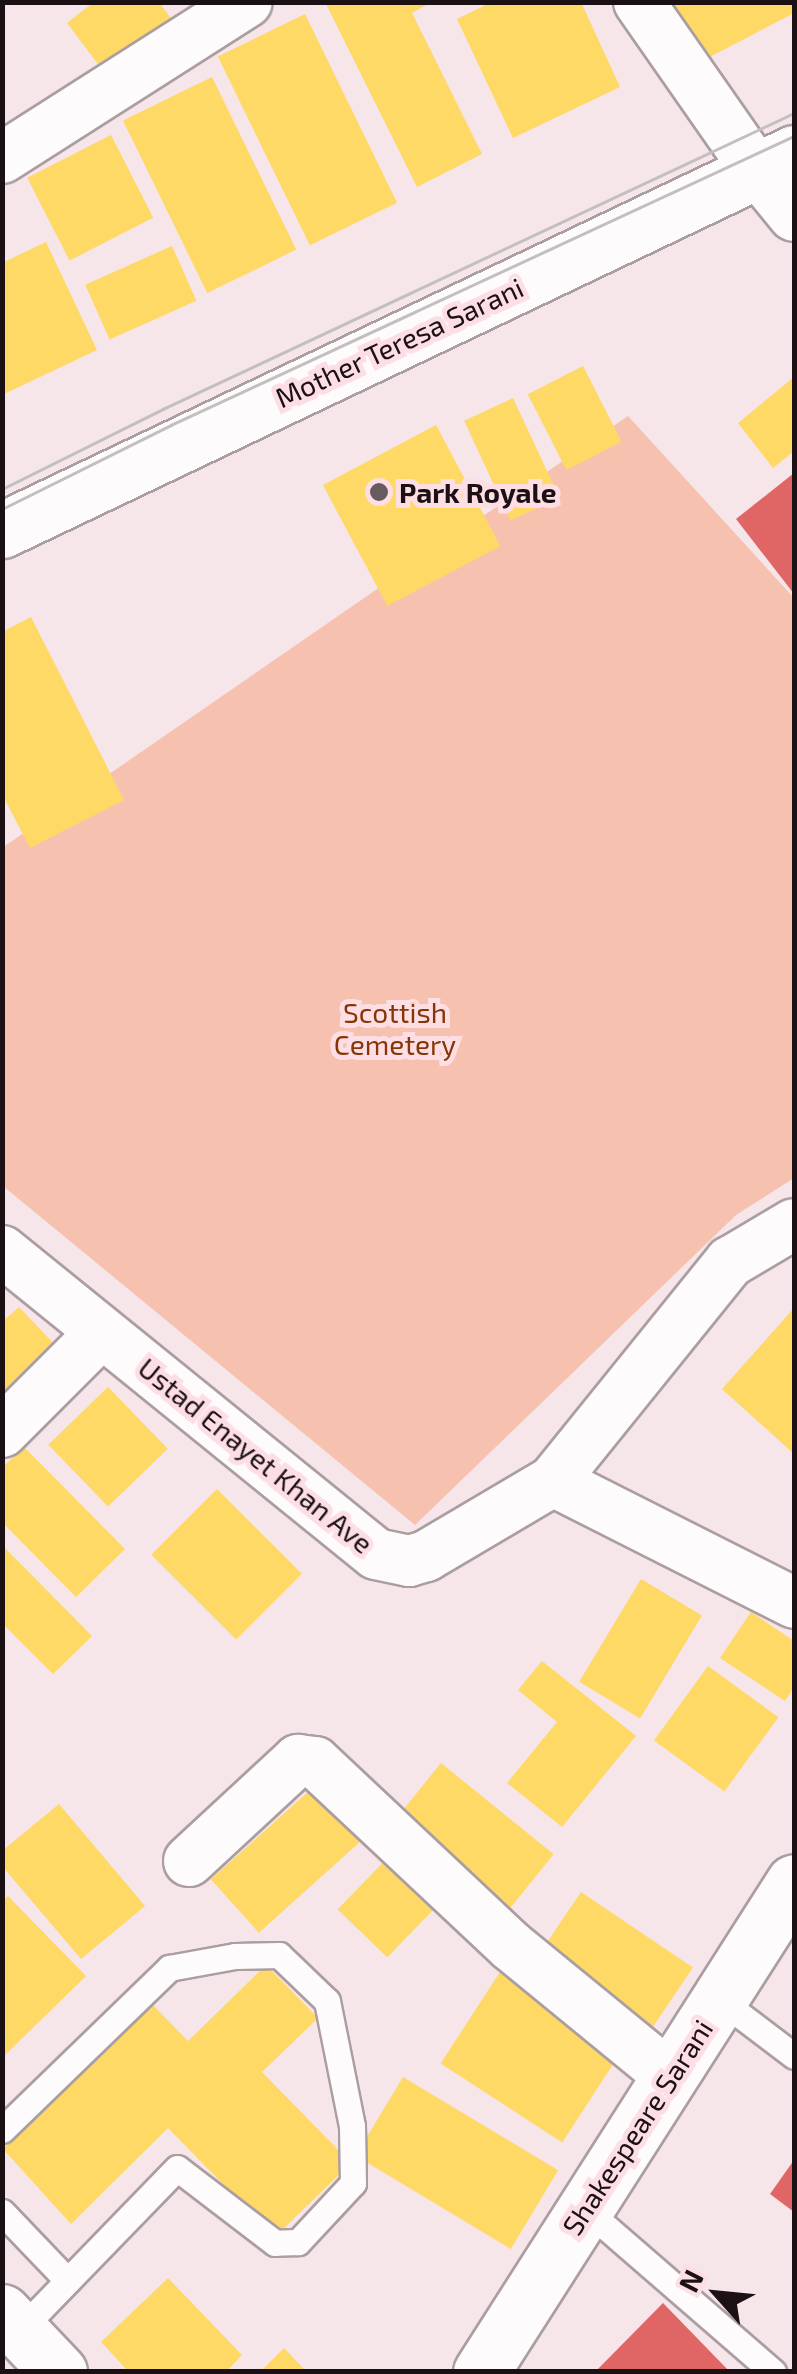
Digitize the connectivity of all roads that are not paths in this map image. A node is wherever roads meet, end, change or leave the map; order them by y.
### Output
1 (639, 2) edge
2 (216, 11) edge
3 (2, 158) edge
4 (776, 162) edge
5 (794, 216) edge
6 (2, 530) edge
7 (794, 1224) edge
8 (2, 1252) edge
9 (102, 1332) junction
10 (2, 1432) edge
11 (553, 1481) junction
12 (794, 1603) edge
13 (189, 1862) dead end
14 (794, 1882) edge
15 (720, 1999) junction
16 (794, 2056) edge
17 (670, 2076) junction
18 (2, 2130) edge
19 (584, 2209) junction
20 (2, 2212) edge
21 (68, 2281) junction
22 (11, 2321) edge
23 (59, 2372) edge
24 (480, 2372) edge
25 (772, 2372) edge

1 - 4 street
2 - 3 street
4 - 5 street
4 - 6 main road, Mother Teresa Sarani
7 - 11 street
8 - 9 street, Ustad Enayet Khan Ave
9 - 10 street
9 - 11 street, Ustad Enayet Khan Ave
11 - 12 street
13 - 17 street
14 - 15 main road, Shakespeare Sarani
15 - 16 lane
15 - 17 main road, Shakespeare Sarani
17 - 19 main road, Shakespeare Sarani
18 - 21 lane
19 - 24 main road, Shakespeare Sarani
19 - 25 lane
20 - 21 lane
21 - 22 lane
22 - 23 main road

